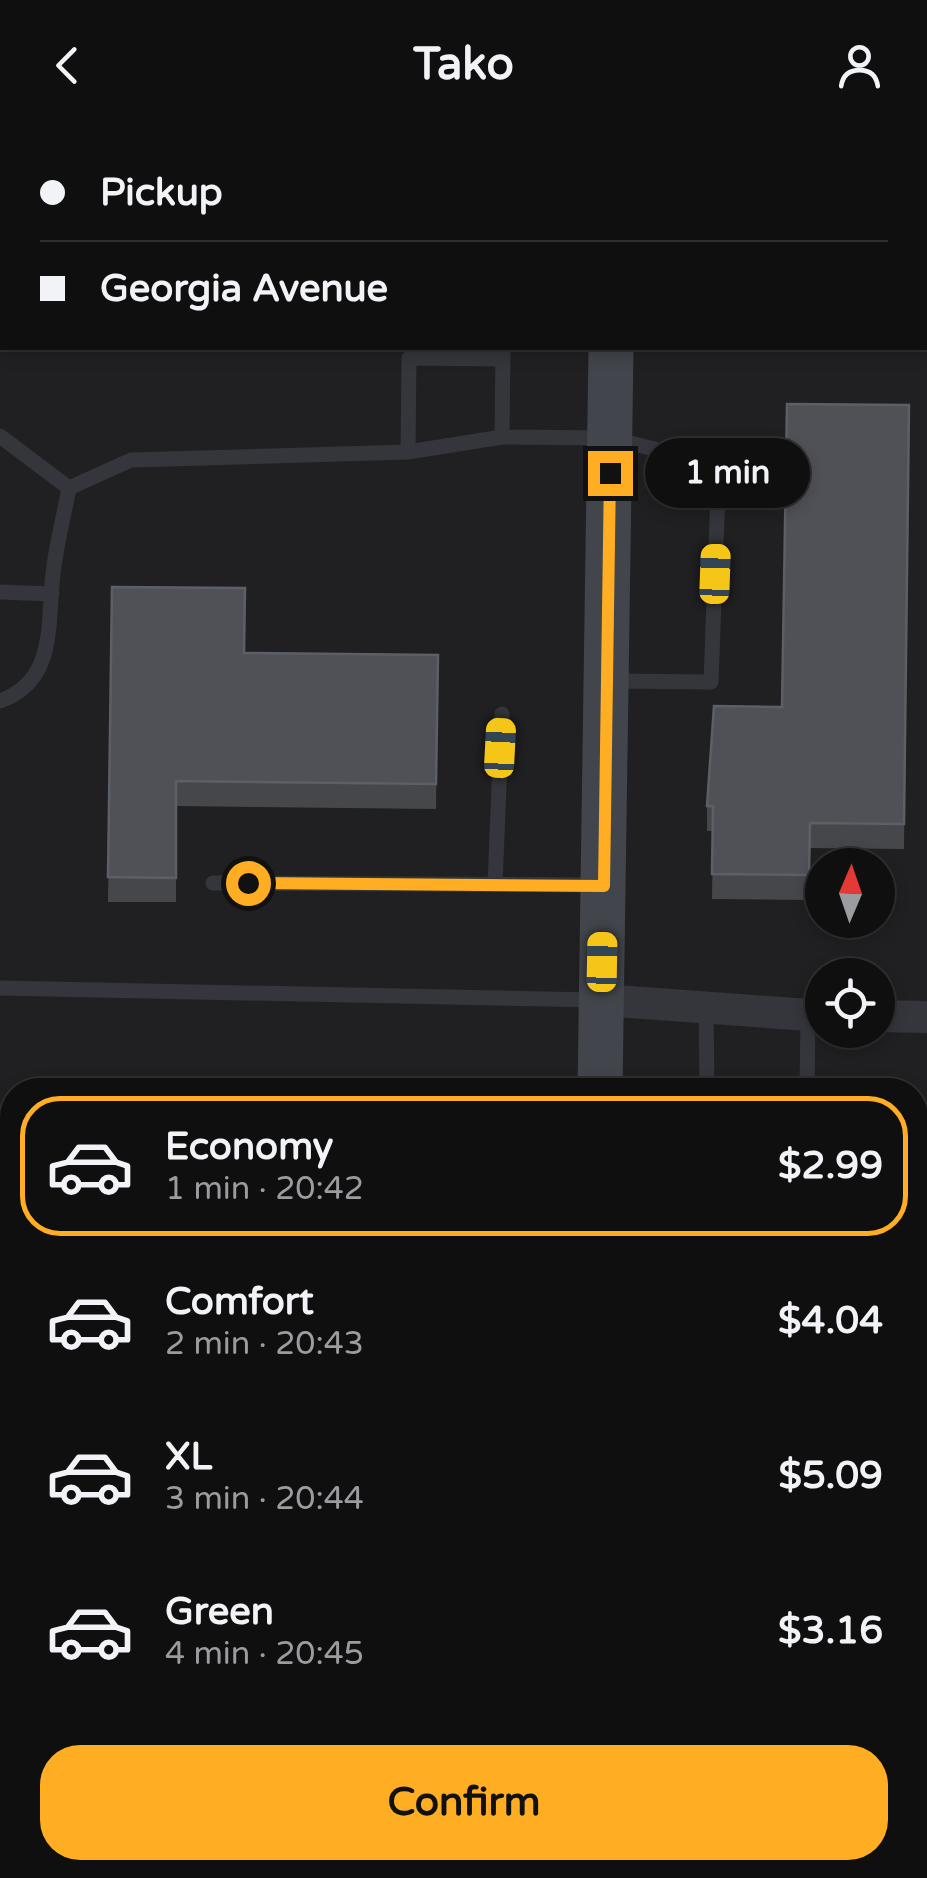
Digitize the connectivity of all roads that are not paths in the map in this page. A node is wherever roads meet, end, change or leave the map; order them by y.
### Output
1 (611, 350) edge
2 (503, 353) edge
3 (0, 436) edge
4 (502, 437) junction
5 (610, 438) junction
6 (408, 452) junction
7 (69, 488) junction
8 (0, 592) edge
9 (52, 594) junction
10 (606, 680) junction
11 (0, 701) edge
12 (502, 714) dead end
13 (213, 883) dead end
14 (494, 884) junction
15 (604, 886) junction
16 (0, 988) edge
17 (602, 1000) junction
18 (706, 1006) junction
19 (805, 1015) edge
20 (895, 1016) edge
21 (927, 1017) edge
22 (812, 1048) edge
23 (600, 1078) edge
24 (707, 1078) edge
25 (808, 1078) edge

1 - 5 street
2 - 4 lane
2 - 6 lane
3 - 7 lane
4 - 5 lane
4 - 6 lane
5 - 10 street
5 - 10 lane
6 - 7 lane
7 - 9 lane
8 - 9 lane
9 - 11 lane
10 - 15 street
12 - 14 lane
13 - 14 lane
14 - 15 lane
15 - 17 street
16 - 17 lane
17 - 18 street
17 - 23 street
18 - 19 street
18 - 24 lane
20 - 21 street
22 - 25 lane

